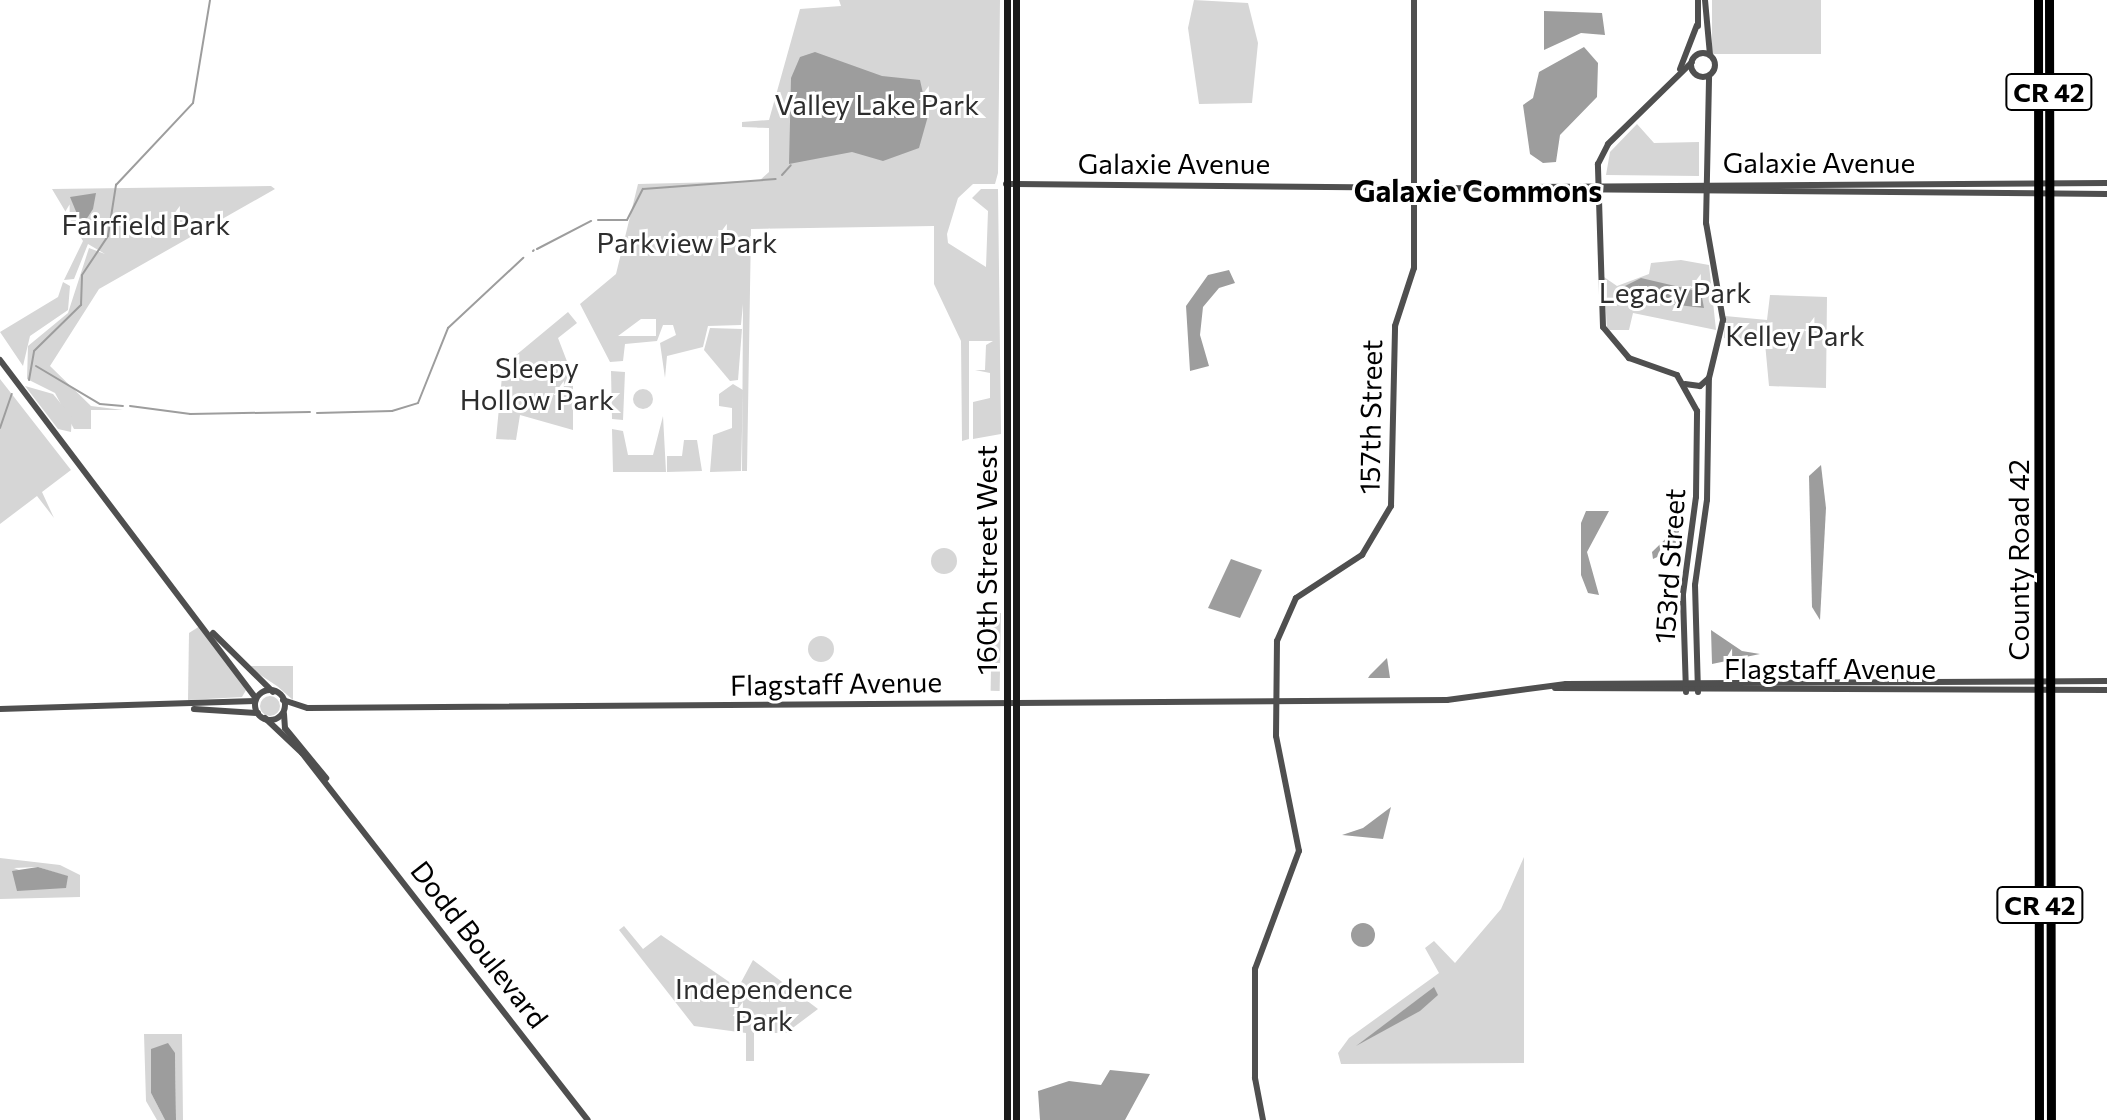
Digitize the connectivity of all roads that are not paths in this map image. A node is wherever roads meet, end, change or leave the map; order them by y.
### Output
1 (1007, 0) edge
2 (1016, 0) edge
3 (1414, 0) edge
4 (1698, 0) edge
5 (1705, 0) edge
6 (2038, 0) edge
7 (2049, 0) edge
8 (1697, 25) junction
9 (1710, 55) junction
10 (1693, 60) junction
11 (1709, 76) junction
12 (1671, 81) junction
13 (1599, 182) junction
14 (1705, 183) junction
15 (2107, 183) edge
16 (1006, 184) junction
17 (1015, 184) junction
18 (1414, 186) junction
19 (1533, 187) junction
20 (2038, 188) junction
21 (2049, 188) junction
22 (1599, 191) junction
23 (1705, 192) junction
24 (2107, 194) edge
25 (0, 360) edge
26 (1709, 378) junction
27 (1685, 384) junction
28 (205, 625) junction
29 (2107, 681) edge
30 (2045, 686) junction
31 (1686, 688) junction
32 (1697, 688) junction
33 (2107, 690) edge
34 (273, 692) junction
35 (255, 699) junction
36 (1276, 699) junction
37 (283, 700) junction
38 (1008, 703) junction
39 (1017, 704) junction
40 (179, 706) junction
41 (308, 708) junction
42 (0, 709) edge
43 (285, 714) junction
44 (262, 715) junction
45 (336, 795) junction
46 (588, 1120) edge
47 (1007, 1120) edge
48 (1016, 1120) edge
49 (1263, 1120) edge
50 (2039, 1120) edge
51 (2051, 1120) edge

1 - 16 main road, 160th Street West
2 - 17 main road, 160th Street West
3 - 18 street, 157th Street
4 - 8 street
5 - 9 street, 153rd Street
6 - 20 highway, County Road 42 / CR 42
7 - 21 highway, County Road 42 / CR 42
8 - 10 street
8 - 12 street
9 - 10 street
9 - 11 street, 153rd Street
10 - 11 street
10 - 12 street
11 - 14 street, 153rd Street
12 - 13 street
13 - 14 street, Galaxie Avenue
13 - 19 street, Galaxie Avenue
13 - 22 street
14 - 20 street, Galaxie Avenue
14 - 23 street, 153rd Street
15 - 21 street, Galaxie Avenue
16 - 17 street, Galaxie Avenue
16 - 38 main road, 160th Street West
17 - 18 street, Galaxie Avenue
17 - 39 main road, 160th Street West
18 - 19 street, Galaxie Avenue
18 - 36 street, 157th Street
19 - 22 street, Galaxie Avenue
20 - 21 street, Galaxie Avenue
20 - 23 street, Galaxie Avenue
20 - 30 highway, County Road 42 / CR 42
21 - 24 street, Galaxie Avenue
21 - 30 highway, County Road 42 / CR 42
22 - 23 street, Galaxie Avenue
22 - 27 street
23 - 26 street, 153rd Street
25 - 28 street
26 - 27 street
26 - 32 street, 153rd Street
27 - 31 street, 153rd Street
28 - 34 street
28 - 35 street
29 - 30 street, Flagstaff Avenue
30 - 32 street, Flagstaff Avenue
30 - 33 street, Flagstaff Avenue
30 - 50 highway, County Road 42 / CR 42
30 - 51 highway, County Road 42 / CR 42
31 - 32 street, Flagstaff Avenue
31 - 36 street, Flagstaff Avenue
34 - 35 street
34 - 37 street
35 - 40 street
35 - 44 street
36 - 39 street, Flagstaff Avenue
36 - 49 street, 157th Street
37 - 41 street, Flagstaff Avenue
37 - 43 street, Dodd Boulevard
38 - 39 street, Flagstaff Avenue
38 - 41 street, Flagstaff Avenue
38 - 47 main road, 160th Street West
39 - 48 main road, 160th Street West
40 - 42 street
40 - 44 street
41 - 43 street, Flagstaff Avenue
43 - 44 street, Flagstaff Avenue
43 - 45 street, Dodd Boulevard
44 - 45 street, Dodd Boulevard
45 - 46 street, Dodd Boulevard

